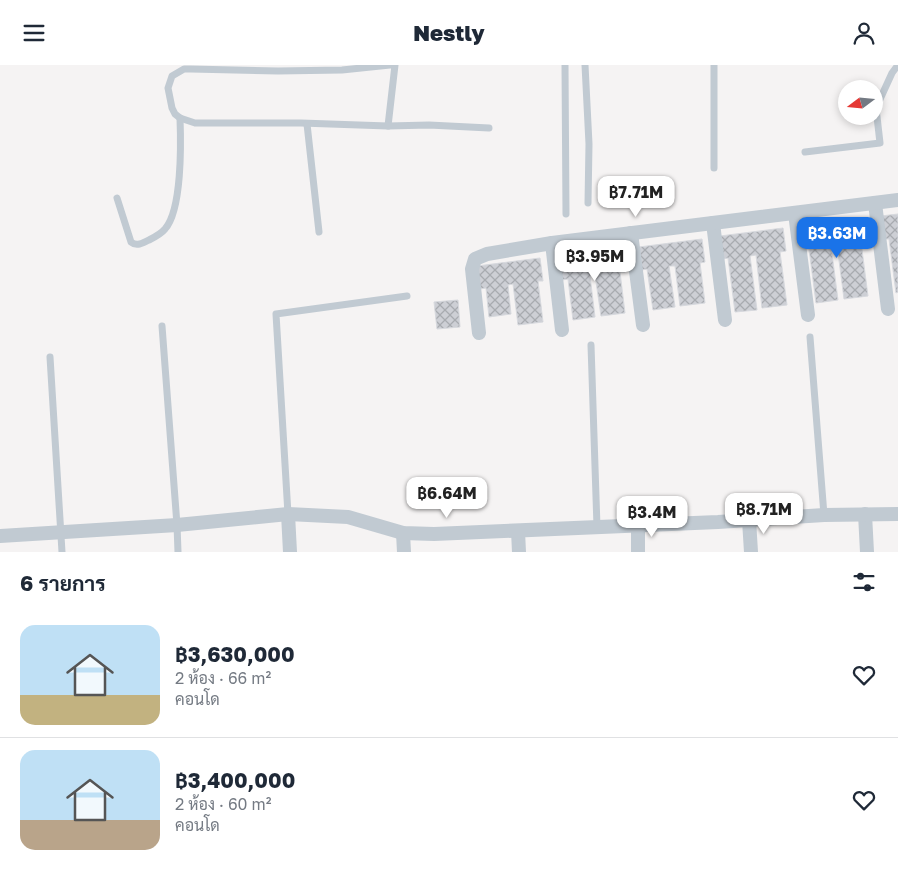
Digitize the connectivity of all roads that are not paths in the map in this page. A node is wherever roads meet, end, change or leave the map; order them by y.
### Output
1 (390, 65) edge
2 (395, 65) edge
3 (565, 65) edge
4 (585, 65) edge
5 (714, 65) edge
6 (898, 65) edge
7 (342, 68) edge
8 (180, 118) junction
9 (307, 124) junction
10 (388, 126) junction
11 (489, 128) dead end
12 (805, 152) dead end
13 (714, 168) dead end
14 (117, 198) dead end
15 (898, 200) edge
16 (588, 203) dead end
17 (875, 203) junction
18 (795, 213) junction
19 (566, 214) dead end
20 (713, 223) junction
21 (319, 232) dead end
22 (631, 233) junction
23 (552, 243) junction
24 (407, 297) dead end
25 (888, 309) dead end
26 (808, 315) dead end
27 (725, 320) dead end
28 (643, 325) dead end
29 (162, 326) dead end
30 (562, 330) dead end
31 (479, 333) dead end
32 (810, 337) dead end
33 (591, 345) dead end
34 (50, 357) dead end
35 (898, 513) edge
36 (865, 514) junction
37 (288, 515) junction
38 (824, 515) junction
39 (749, 520) junction
40 (177, 525) junction
41 (638, 525) junction
42 (597, 527) junction
43 (518, 531) junction
44 (62, 533) junction
45 (403, 533) junction
46 (0, 536) edge
47 (62, 552) edge
48 (178, 552) edge
49 (290, 552) edge
50 (404, 552) edge
51 (519, 552) edge
52 (638, 552) edge
53 (751, 552) edge
54 (867, 552) edge

1 - 7 lane
2 - 10 lane
3 - 19 lane
4 - 16 lane
5 - 13 lane
6 - 12 lane
7 - 8 lane
8 - 9 lane
8 - 14 lane
9 - 10 lane
9 - 21 lane
10 - 11 lane
15 - 17 street
17 - 18 street
17 - 25 street
18 - 20 street
18 - 26 street
20 - 22 street
20 - 27 street
22 - 23 street
22 - 28 street
23 - 30 street
23 - 31 street
24 - 37 lane
29 - 40 lane
32 - 38 lane
33 - 42 lane
34 - 44 lane
35 - 36 street
36 - 38 street
36 - 54 street
37 - 40 street
37 - 45 street
37 - 49 street
38 - 39 street
39 - 41 street
39 - 53 street
40 - 44 street
40 - 48 lane
41 - 42 street
41 - 52 street
42 - 43 street
43 - 45 street
43 - 51 street
44 - 46 street
44 - 47 lane
45 - 50 street

